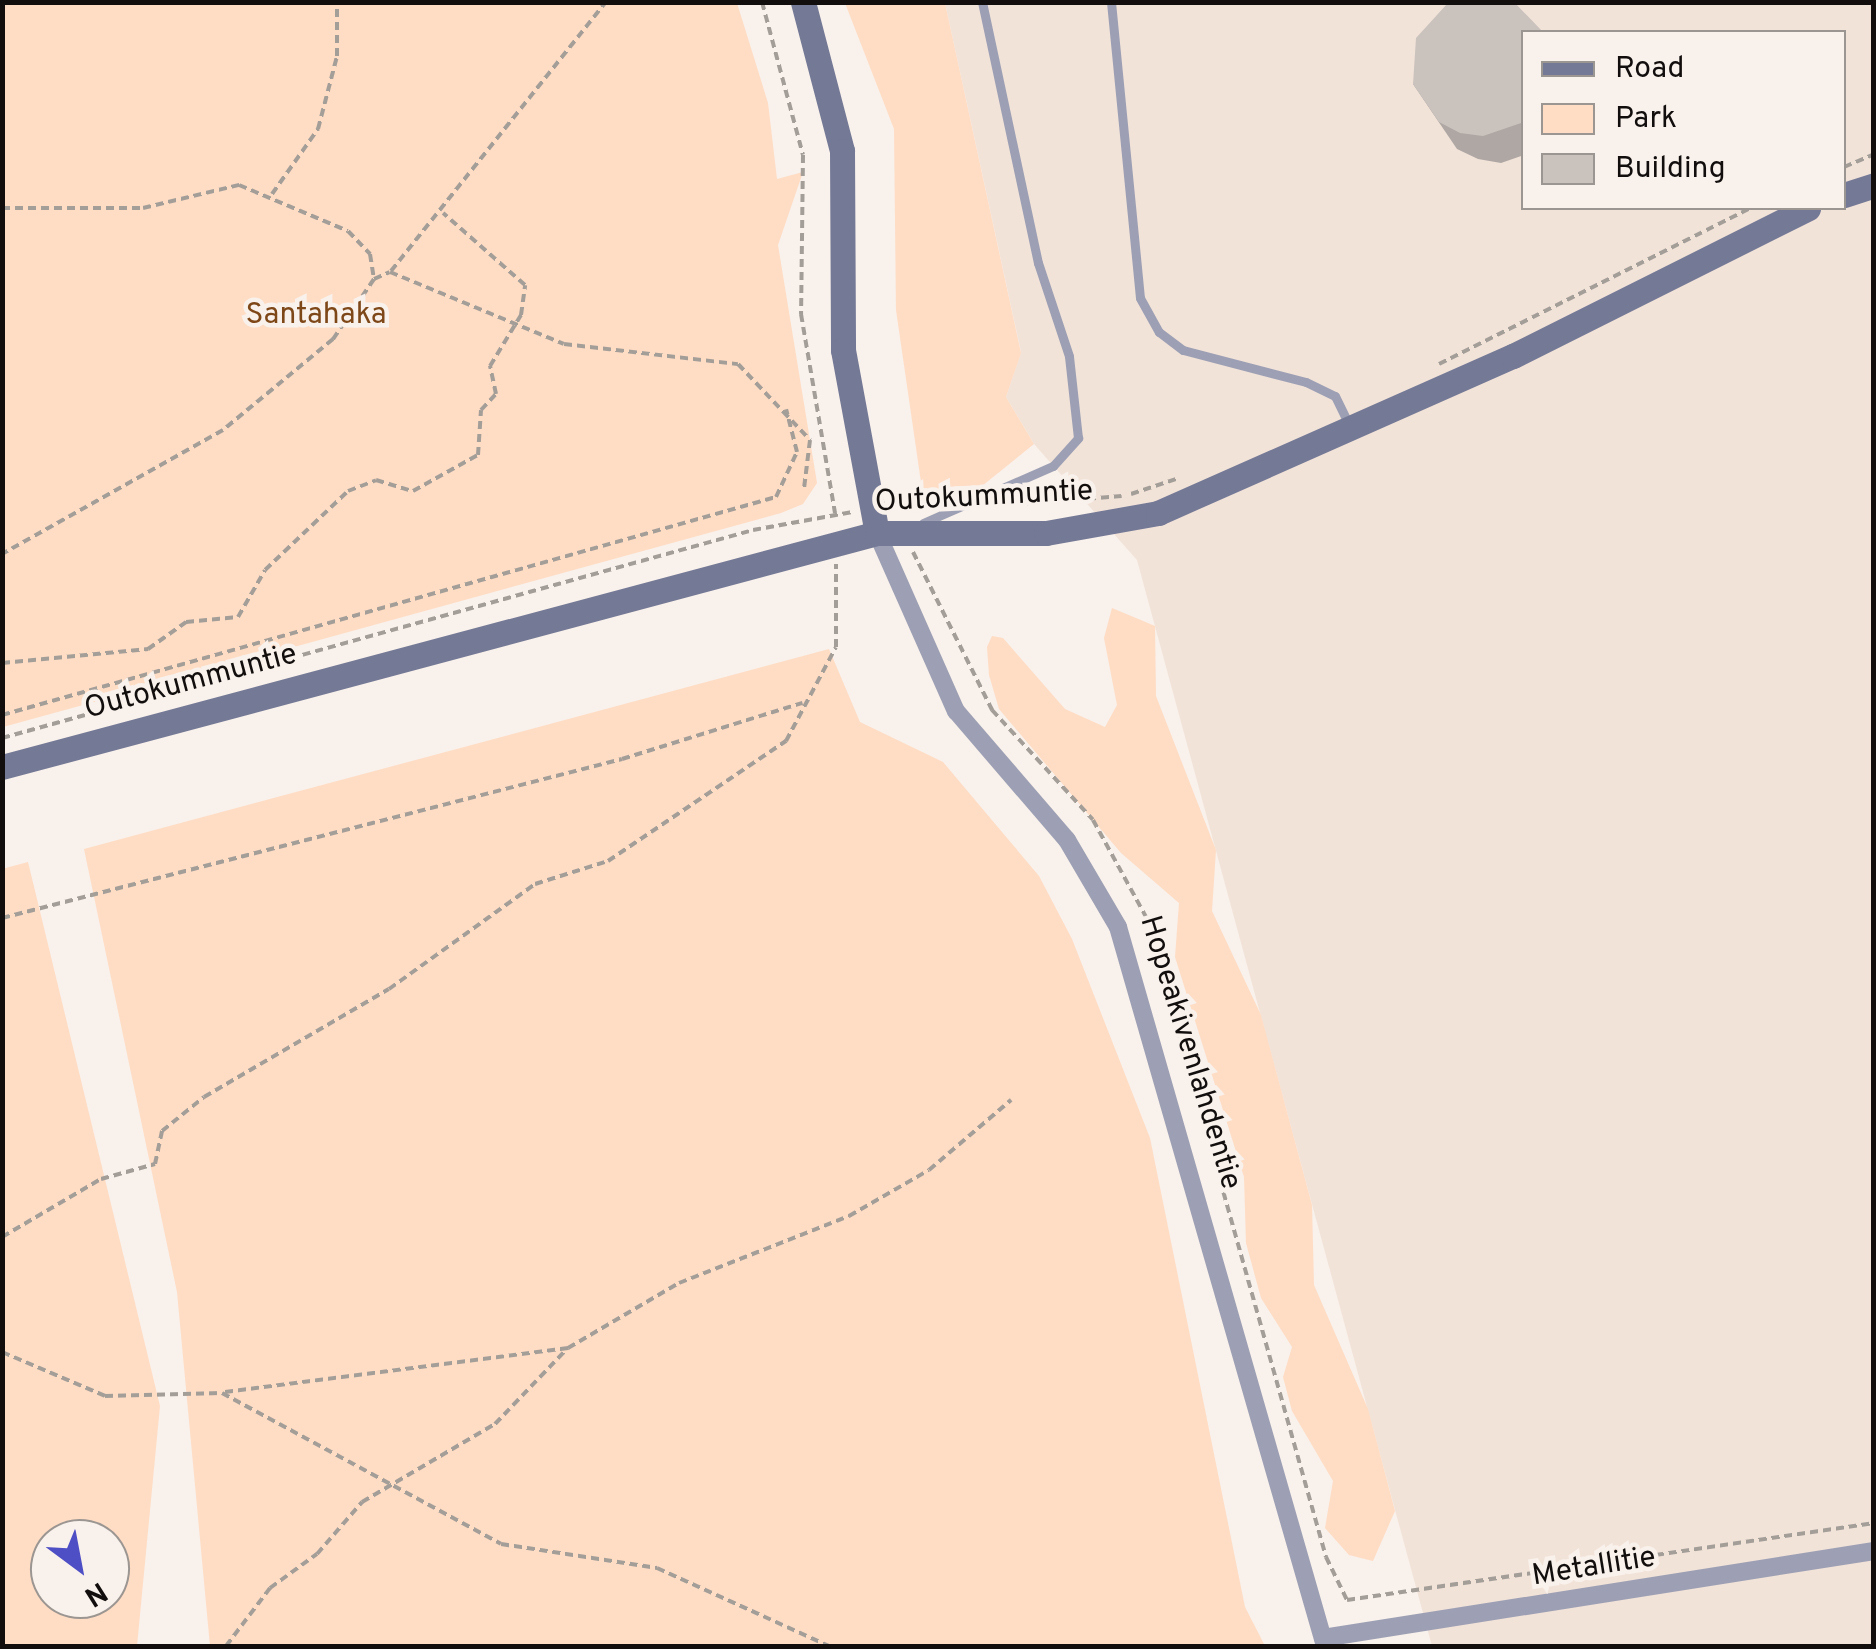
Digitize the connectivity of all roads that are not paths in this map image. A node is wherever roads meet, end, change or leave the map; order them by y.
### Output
1 (803, 2) edge
2 (982, 2) edge
3 (1111, 2) edge
4 (1874, 185) edge
5 (1846, 193) edge
6 (1804, 210) edge
7 (1352, 430) junction
8 (874, 522) junction
9 (904, 530) junction
10 (2, 767) edge
11 (1874, 1551) edge
12 (1324, 1642) edge

1 - 8 street, Hopeakivenlahdentie
2 - 9 lane
3 - 7 lane
4 - 5 street
6 - 7 street, Outokummuntie
7 - 9 street, Outokummuntie
8 - 9 street, Outokummuntie
8 - 10 street, Outokummuntie
8 - 12 street, Hopeakivenlahdentie
11 - 12 street, Metallitie

